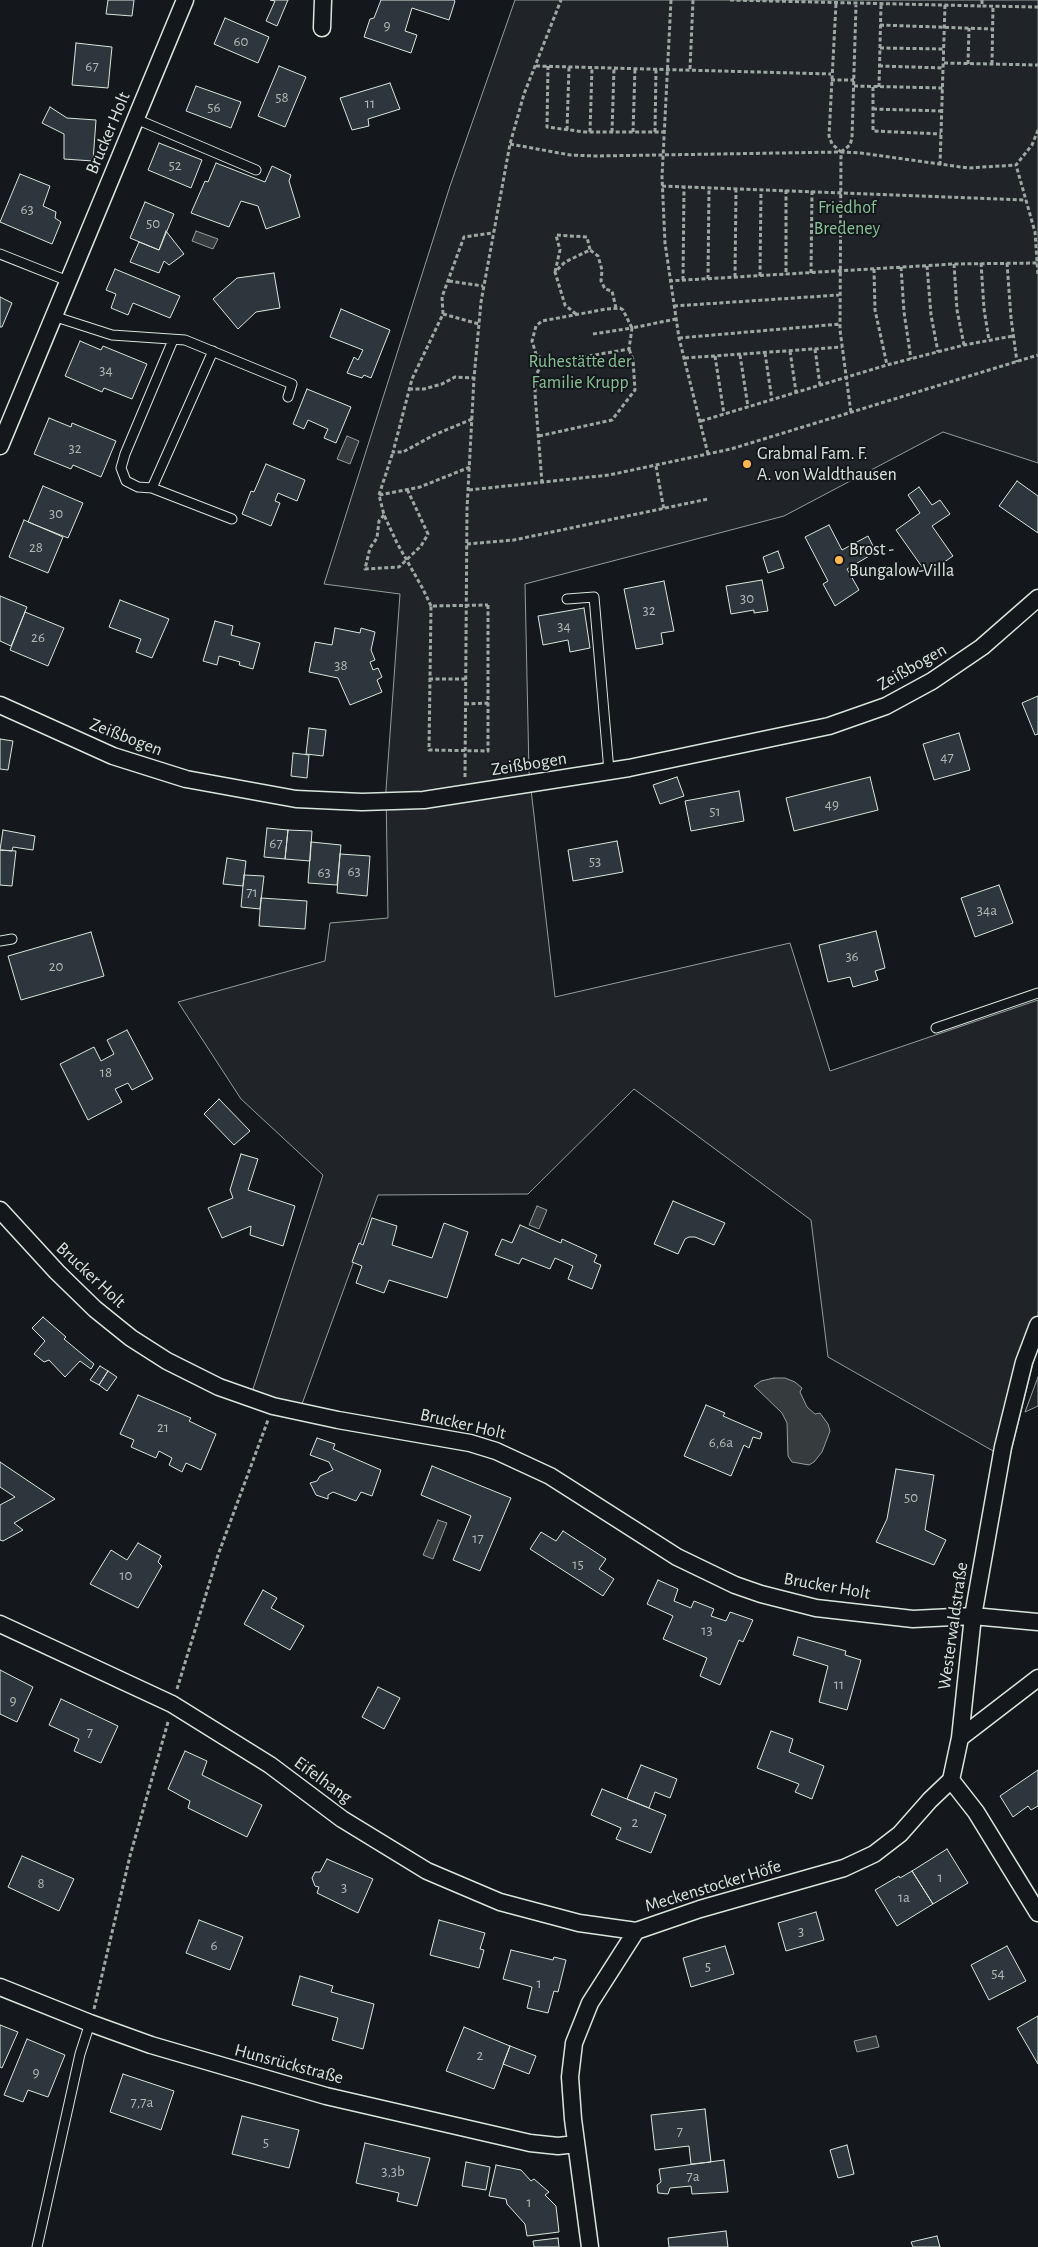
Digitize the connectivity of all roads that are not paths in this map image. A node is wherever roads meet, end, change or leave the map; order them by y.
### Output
1 (185, 0) edge
2 (323, 0) edge
3 (322, 28) dead end
4 (136, 119) junction
5 (256, 170) dead end
6 (0, 254) edge
7 (68, 281) junction
8 (53, 316) junction
9 (173, 340) junction
10 (213, 351) junction
11 (288, 397) dead end
12 (0, 446) edge
13 (152, 488) junction
14 (232, 519) dead end
15 (1038, 598) edge
16 (567, 599) dead end
17 (0, 705) edge
18 (609, 771) junction
19 (12, 939) dead end
20 (0, 941) edge
21 (1038, 993) edge
22 (936, 1028) dead end
23 (0, 1210) edge
24 (1038, 1325) edge
25 (972, 1616) junction
26 (1038, 1622) edge
27 (0, 1624) edge
28 (1038, 1678) edge
29 (960, 1738) junction
30 (951, 1780) junction
31 (1038, 1913) edge
32 (636, 1931) junction
33 (0, 1987) edge
34 (90, 2024) junction
35 (576, 2144) junction
36 (37, 2247) edge
37 (590, 2247) edge

1 - 4 street, Brucker Holt
2 - 3 street
4 - 5 lane
4 - 7 street, Brucker Holt
6 - 7 lane
7 - 8 street, Brucker Holt
8 - 9 lane
8 - 12 street, Brucker Holt
9 - 10 lane
9 - 13 lane
10 - 11 lane
10 - 13 lane
13 - 14 lane
15 - 18 street, Zeißbogen
16 - 18 lane
17 - 18 street, Zeißbogen
19 - 20 lane
21 - 22 lane
23 - 25 street, Brucker Holt
24 - 25 street, Westerwaldstraße
25 - 26 street, Brucker Holt
25 - 29 street, Westerwaldstraße
27 - 32 street, Eifelhang
28 - 29 street
29 - 30 street, Westerwaldstraße
30 - 31 street
30 - 32 street, Meckenstocker Höfe
32 - 35 street, Meckenstocker Höfe
33 - 34 street, Hunsrückstraße
34 - 35 street, Hunsrückstraße
34 - 36 lane
35 - 37 street, Meckenstocker Höfe

